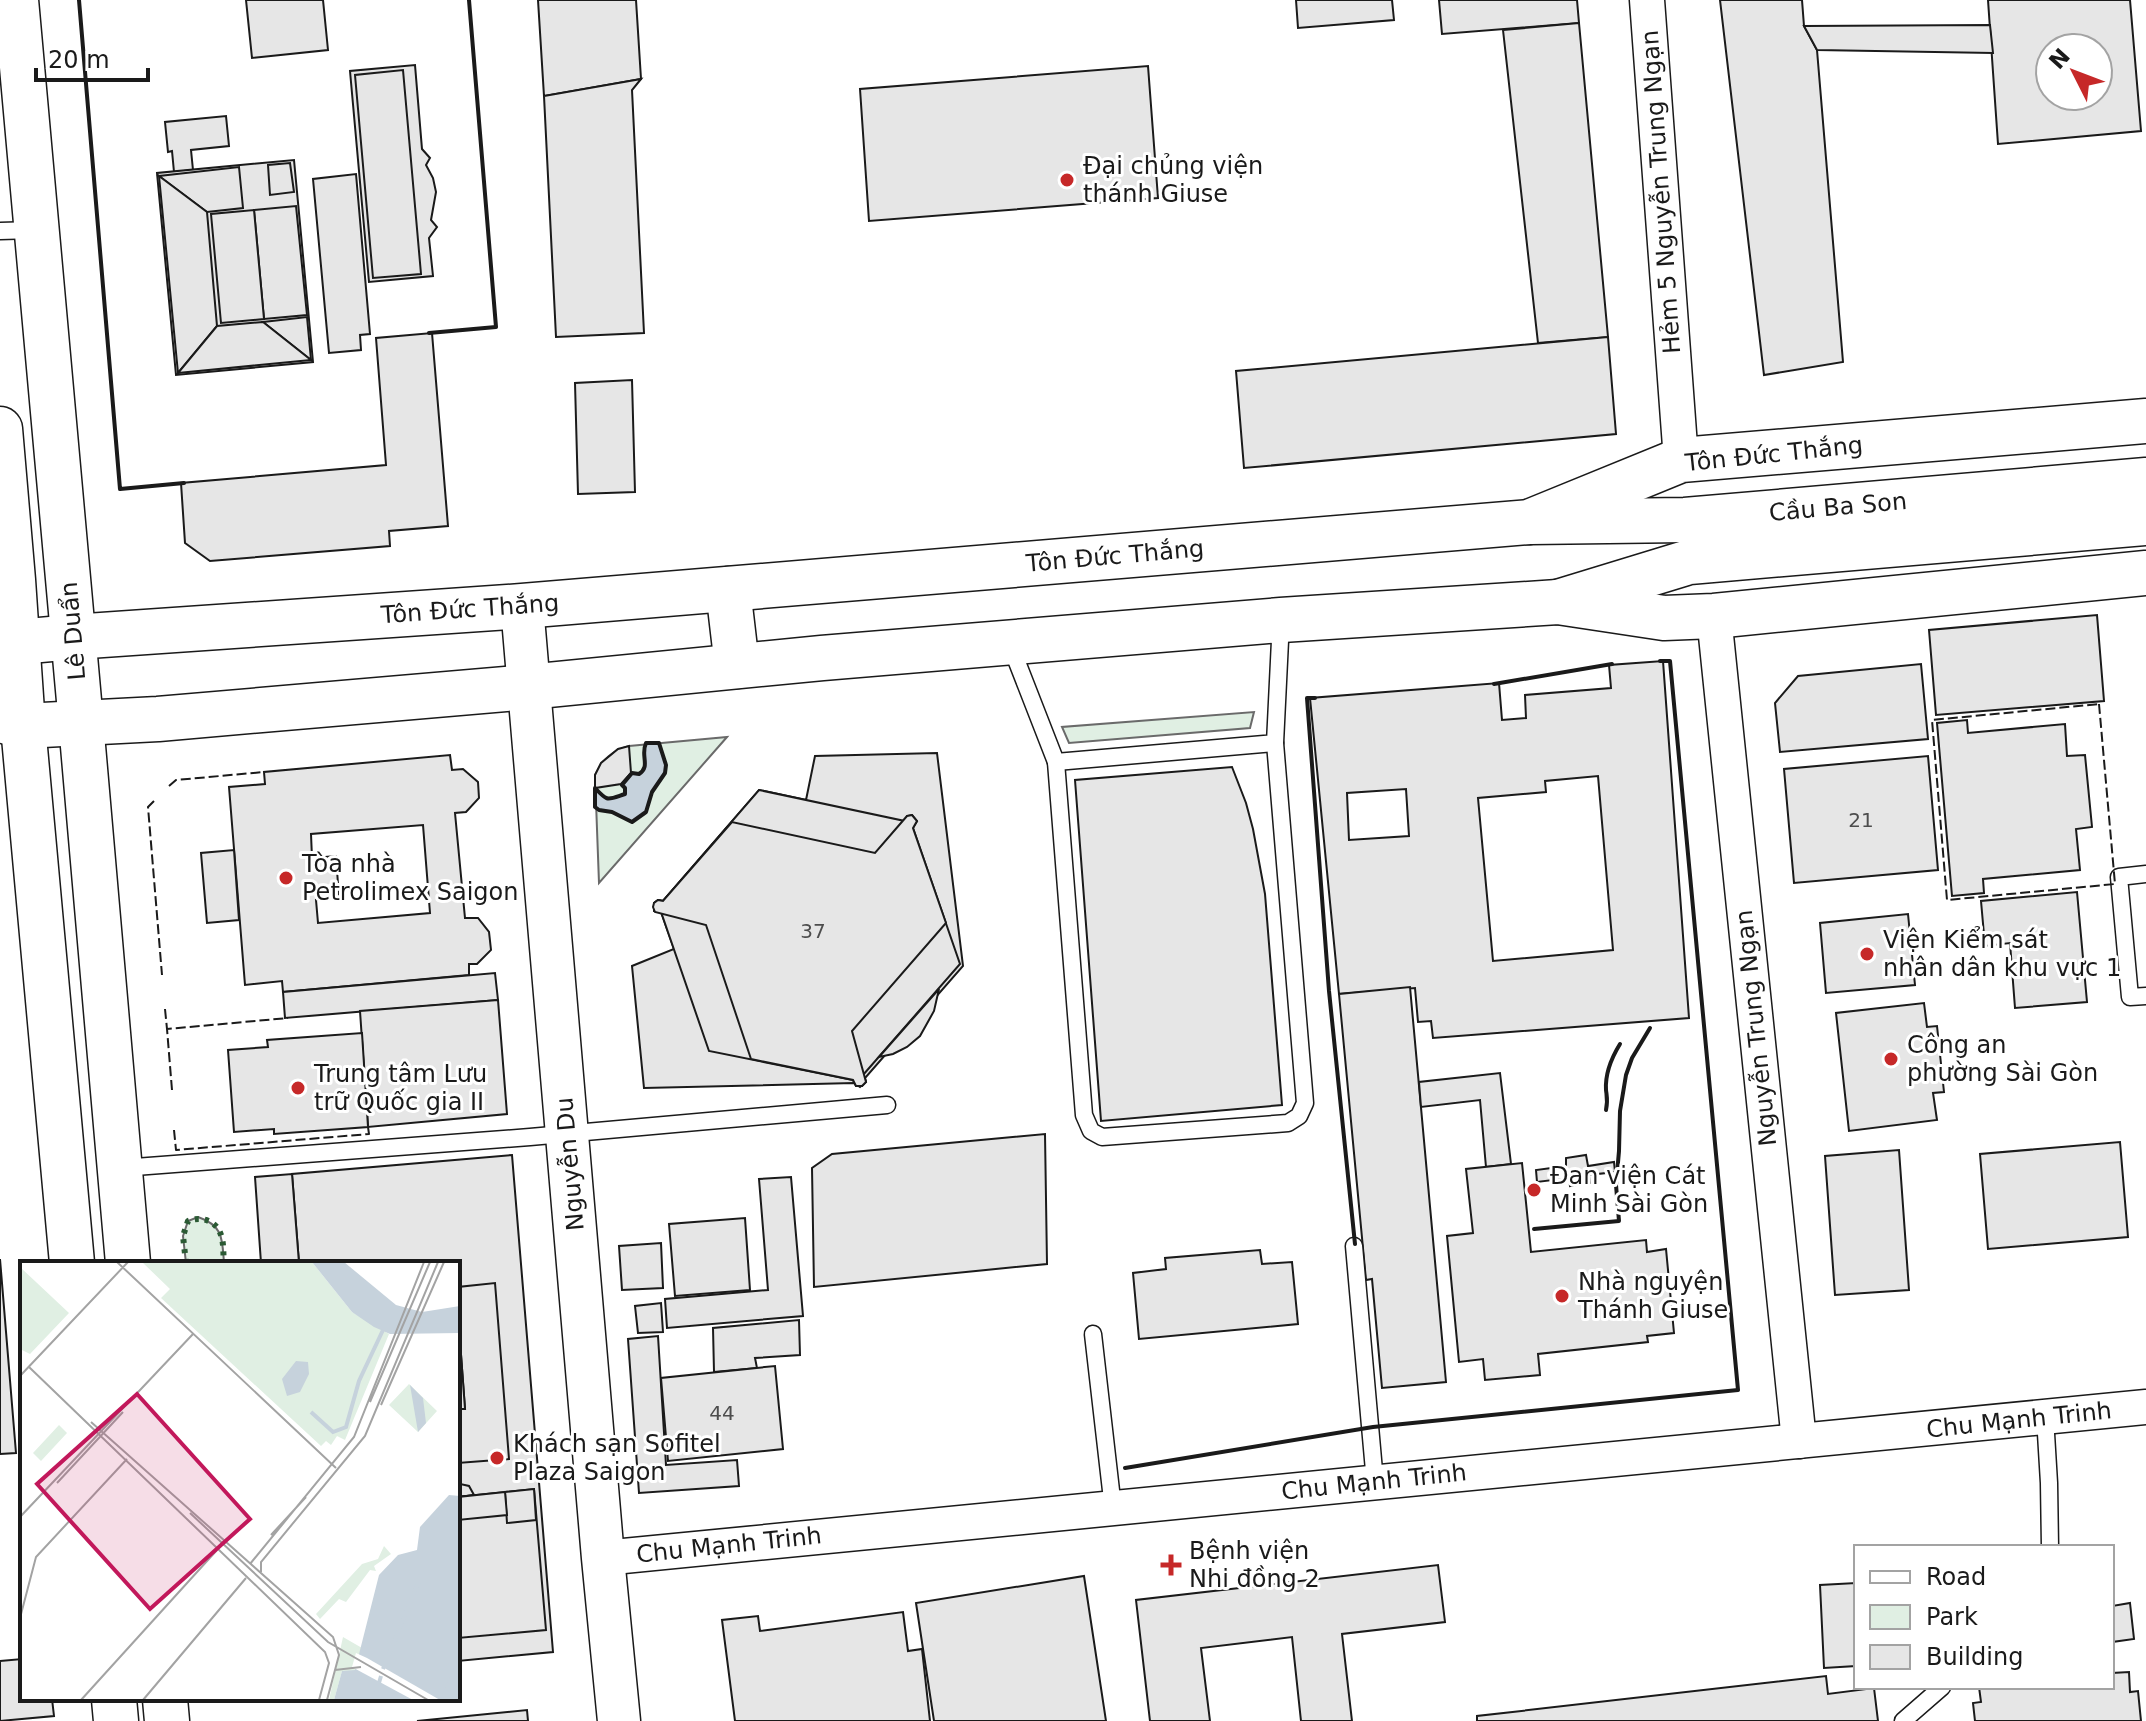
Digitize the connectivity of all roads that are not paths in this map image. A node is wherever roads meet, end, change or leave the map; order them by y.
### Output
1 (16, 0) edge
2 (1647, 0) edge
3 (18, 230) edge
4 (2146, 421) edge
5 (0, 429) edge
6 (1681, 460) junction
7 (2146, 480) edge
8 (1529, 522) junction
9 (2146, 523) edge
10 (1687, 541) junction
11 (2146, 573) edge
12 (728, 589) junction
13 (1558, 602) junction
14 (522, 606) junction
15 (1714, 616) junction
16 (1281, 620) junction
17 (73, 637) junction
18 (1010, 642) junction
19 (9, 645) edge
20 (737, 666) junction
21 (528, 687) junction
22 (11, 723) edge
23 (81, 723) junction
24 (1275, 743) junction
25 (1056, 762) junction
26 (2146, 874) edge
27 (2146, 996) edge
28 (887, 1105) dead end
29 (567, 1134) junction
30 (120, 1168) junction
31 (1354, 1246) dead end
32 (72, 1261) edge
33 (128, 1261) edge
34 (1093, 1334) dead end
35 (2146, 1407) edge
36 (2045, 1417) junction
37 (1799, 1441) junction
38 (1375, 1482) junction
39 (1113, 1508) junction
40 (2050, 1545) edge
41 (603, 1558) junction
42 (1940, 1689) edge
43 (114, 1701) edge
44 (165, 1701) edge
45 (116, 1721) edge
46 (167, 1721) edge
47 (619, 1721) edge
48 (1903, 1721) edge

1 - 3 main road, Lê Duẩn
2 - 6 street, Hẻm 5 Nguyễn Trung Ngạn
3 - 17 main road, Lê Duẩn
4 - 6 main road, Tôn Đức Thắng
5 - 19 main road
6 - 8 main road, Tôn Đức Thắng
7 - 10 main road, Cầu Ba Son
8 - 10 main road, Cầu Ba Son
8 - 12 main road, Tôn Đức Thắng
9 - 10 main road, Cầu Ba Son
10 - 13 main road, Cầu Ba Son
11 - 15 main road
12 - 14 main road, Tôn Đức Thắng
12 - 20 main road
13 - 15 main road
13 - 16 main road
14 - 17 main road, Tôn Đức Thắng
14 - 21 street, Nguyễn Du
15 - 37 street, Nguyễn Trung Ngạn
16 - 18 main road
16 - 24 lane
17 - 19 main road, Tôn Đức Thắng
17 - 23 main road, Lê Duẩn
18 - 20 main road
18 - 25 lane
19 - 22 main road
20 - 21 main road
21 - 23 main road
21 - 29 street, Nguyễn Du
22 - 23 main road
22 - 32 main road
23 - 30 main road, Lê Duẩn
24 - 25 lane
24 - 25 lane
26 - 27 lane
28 - 29 lane
29 - 30 lane
29 - 41 street, Nguyễn Du
30 - 33 main road, Lê Duẩn
31 - 38 lane
34 - 39 lane
35 - 36 street, Chu Mạnh Trinh
36 - 37 street, Chu Mạnh Trinh
36 - 40 lane
37 - 38 street, Chu Mạnh Trinh
38 - 39 street, Chu Mạnh Trinh
39 - 41 street, Chu Mạnh Trinh
41 - 47 street, Nguyễn Du
42 - 48 lane
43 - 45 main road
44 - 46 main road

